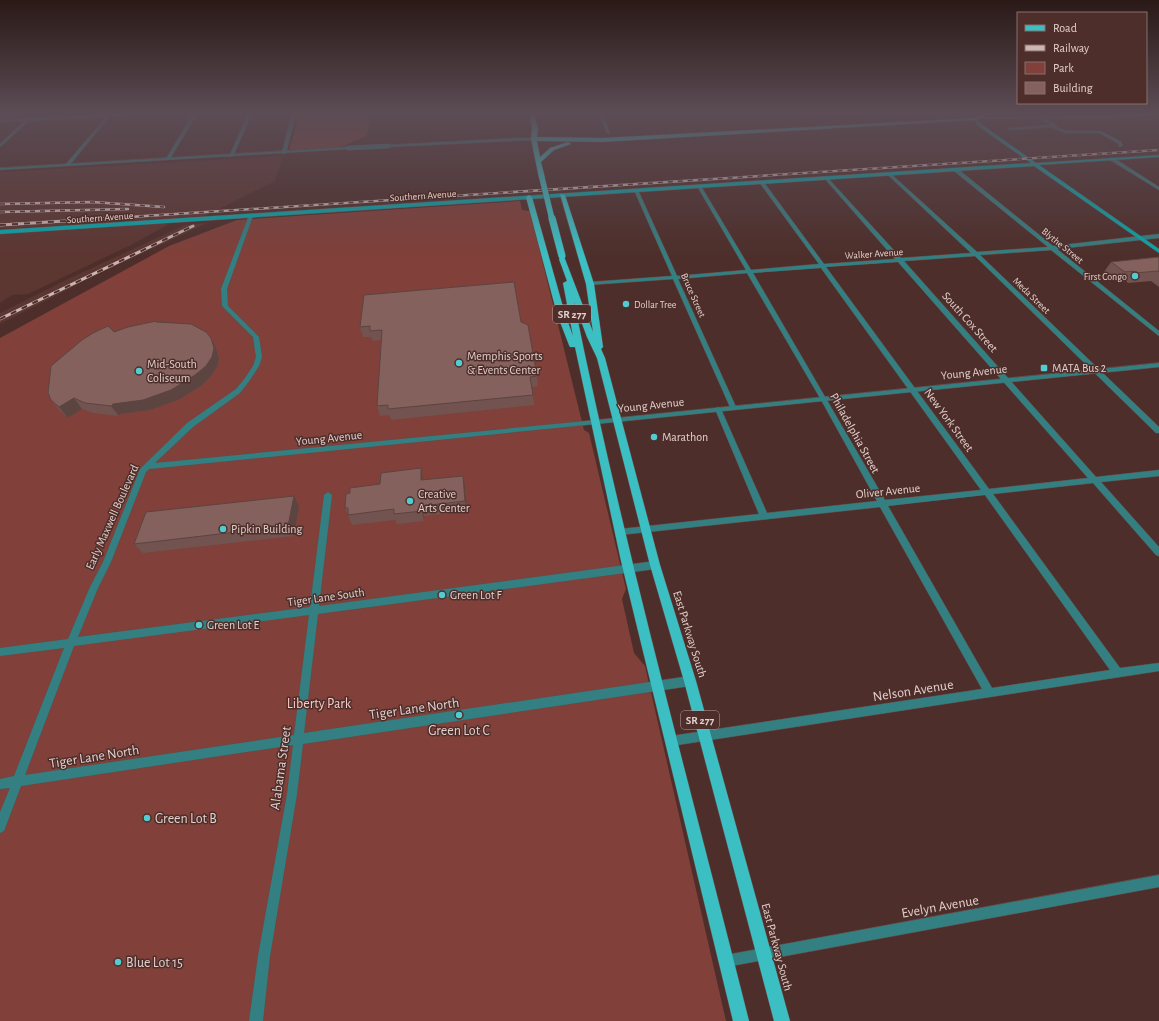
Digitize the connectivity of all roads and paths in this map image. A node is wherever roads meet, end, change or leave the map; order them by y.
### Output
1 (70, 162) edge
2 (123, 162) edge
3 (538, 162) edge
4 (1033, 162) edge
5 (1072, 162) edge
6 (1116, 162) edge
7 (1036, 164) junction
8 (67, 165) junction
9 (0, 169) edge
10 (956, 170) junction
11 (890, 174) junction
12 (827, 178) junction
13 (761, 182) junction
14 (698, 186) junction
15 (1159, 189) edge
16 (636, 190) junction
17 (562, 195) junction
18 (529, 197) junction
19 (250, 216) junction
20 (0, 232) edge
21 (1159, 236) edge
22 (1141, 238) junction
23 (1051, 248) junction
24 (1159, 250) edge
25 (976, 254) junction
26 (562, 257) junction
27 (901, 260) junction
28 (822, 266) junction
29 (749, 272) junction
30 (675, 277) junction
31 (590, 284) junction
32 (1159, 334) edge
33 (601, 358) junction
34 (1159, 365) edge
35 (583, 370) junction
36 (1096, 370) junction
37 (1007, 380) junction
38 (914, 390) junction
39 (823, 398) junction
40 (733, 407) junction
41 (718, 409) junction
42 (618, 419) junction
43 (596, 422) junction
44 (1159, 431) edge
45 (146, 467) junction
46 (1159, 473) edge
47 (1094, 480) junction
48 (987, 492) junction
49 (328, 495) dead end
50 (881, 504) junction
51 (764, 516) junction
52 (646, 529) junction
53 (620, 532) junction
54 (1159, 553) edge
55 (655, 565) junction
56 (629, 568) junction
57 (314, 610) junction
58 (71, 642) junction
59 (0, 652) edge
60 (1159, 667) edge
61 (1117, 672) junction
62 (690, 681) junction
63 (657, 686) junction
64 (989, 692) junction
65 (705, 736) junction
66 (298, 739) junction
67 (671, 741) junction
68 (17, 782) junction
69 (0, 784) edge
70 (0, 827) edge
71 (1159, 881) edge
72 (764, 954) junction
73 (726, 961) junction
74 (256, 1021) edge
75 (740, 1021) edge
76 (782, 1021) edge

1 - 8 street
2 - 8 street
3 - 26 main road, East Parkway South / SR 277, bridge
4 - 7 main road
5 - 7 main road, Southern Avenue
6 - 15 street
7 - 10 main road, Southern Avenue
7 - 22 main road
8 - 9 street
10 - 11 main road, Southern Avenue
10 - 23 street, Blythe Street
11 - 12 main road, Southern Avenue
11 - 25 street, Meda Street
12 - 13 main road, Southern Avenue
12 - 27 street, South Cox Street
13 - 14 main road, Southern Avenue
13 - 28 street, New York Street
14 - 16 main road, Southern Avenue
14 - 29 street, Philadelphia Street
16 - 17 main road, Southern Avenue
16 - 30 street, Bruce Street
17 - 18 main road, Southern Avenue
17 - 31 main road
18 - 19 main road, Southern Avenue
18 - 35 main road
19 - 20 main road, Southern Avenue
19 - 45 street, Early Maxwell Boulevard
21 - 22 street, Walker Avenue
22 - 23 street, Walker Avenue
22 - 24 main road
23 - 25 street, Walker Avenue
23 - 32 street, Blythe Street
25 - 27 street, Walker Avenue
25 - 36 street, Meda Street
26 - 33 main road, East Parkway South / SR 277
26 - 35 main road, East Parkway South / SR 277
27 - 28 street, Walker Avenue
27 - 37 street, South Cox Street
28 - 29 street, Walker Avenue
28 - 38 street, New York Street
29 - 30 street, Walker Avenue
29 - 39 street, Philadelphia Street
30 - 31 street, Walker Avenue
30 - 40 street, Bruce Street
31 - 33 main road
33 - 42 main road, East Parkway South / SR 277
34 - 36 street, Young Avenue
35 - 43 main road, East Parkway South / SR 277
36 - 37 street, Young Avenue
36 - 44 street, Meda Street
37 - 38 street, Young Avenue
37 - 47 street, South Cox Street
38 - 39 street, Young Avenue
38 - 48 street, New York Street
39 - 40 street, Young Avenue
39 - 50 street, Philadelphia Street
40 - 41 street, Young Avenue
41 - 42 street, Young Avenue
41 - 51 street
42 - 43 street, Young Avenue
42 - 52 main road, East Parkway South / SR 277
43 - 45 street, Young Avenue
43 - 53 main road, East Parkway South / SR 277
45 - 58 street, Early Maxwell Boulevard
46 - 47 street, Oliver Avenue
47 - 48 street, Oliver Avenue
47 - 54 street, South Cox Street
48 - 50 street, Oliver Avenue
48 - 61 street, New York Street
49 - 57 street, Alabama Street
50 - 51 street, Oliver Avenue
50 - 64 street, Philadelphia Street
51 - 52 street, Oliver Avenue
52 - 53 street, Oliver Avenue
52 - 55 main road, East Parkway South / SR 277
53 - 56 main road, East Parkway South / SR 277
55 - 56 street, Tiger Lane South
55 - 62 main road, East Parkway South / SR 277
56 - 57 street, Tiger Lane South
56 - 63 main road, East Parkway South / SR 277
57 - 58 street, Tiger Lane South
57 - 66 street, Alabama Street
58 - 59 street, Tiger Lane South
58 - 68 street, Early Maxwell Boulevard
60 - 61 street, Nelson Avenue
61 - 64 street, Nelson Avenue
62 - 63 street, Tiger Lane North
62 - 65 main road, East Parkway South / SR 277
63 - 66 street, Tiger Lane North
63 - 67 main road, East Parkway South / SR 277
64 - 65 street, Nelson Avenue
65 - 67 street, Nelson Avenue
65 - 72 main road, East Parkway South / SR 277
66 - 68 street, Tiger Lane North
66 - 74 street, Alabama Street
67 - 73 main road, East Parkway South / SR 277
68 - 69 street, Tiger Lane North
68 - 70 street, Early Maxwell Boulevard
71 - 72 street, Evelyn Avenue
72 - 73 street, Evelyn Avenue
72 - 76 main road, East Parkway South / SR 277
73 - 75 main road, East Parkway South / SR 277

